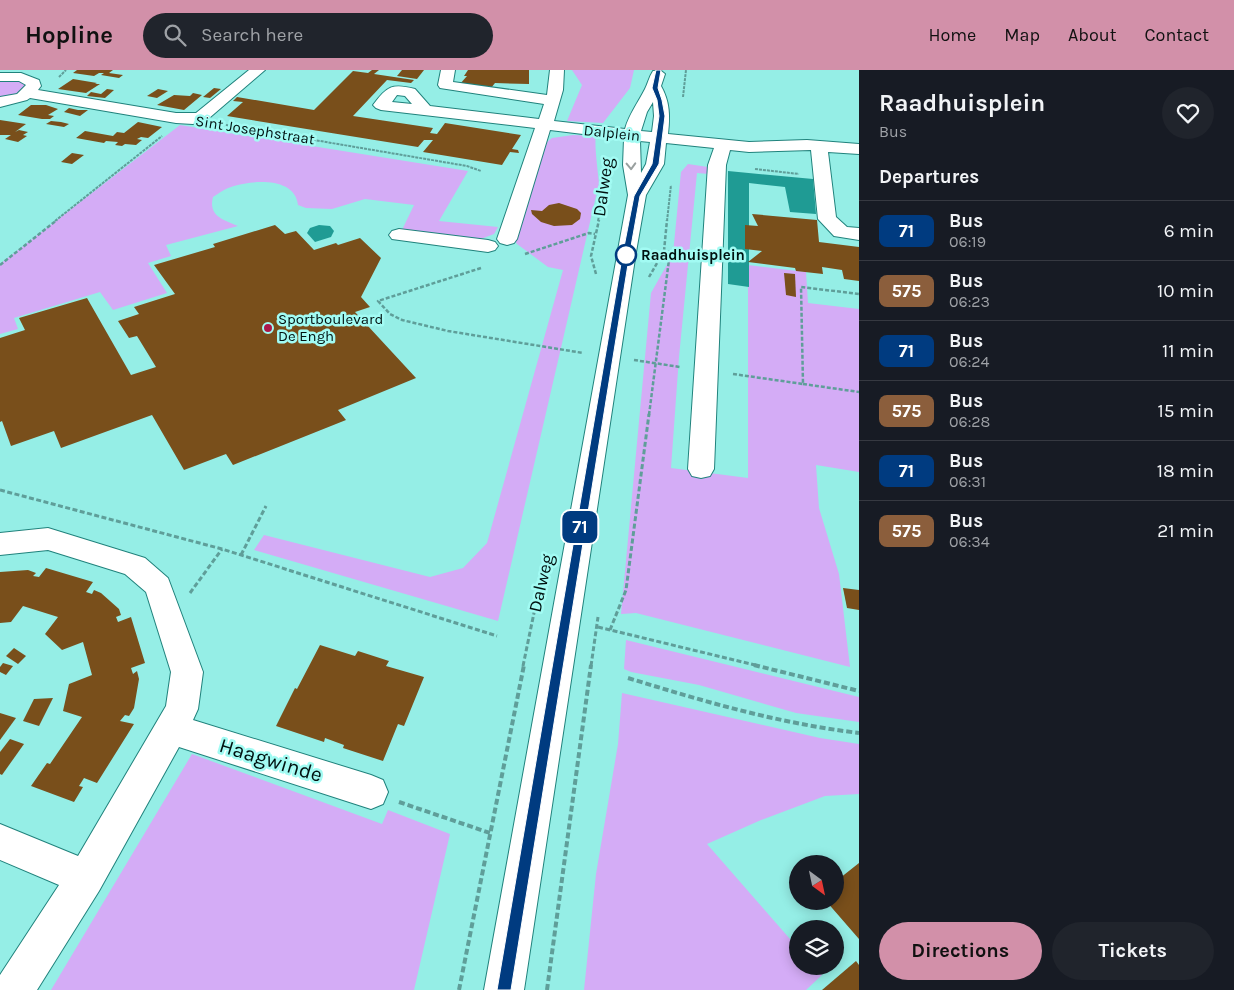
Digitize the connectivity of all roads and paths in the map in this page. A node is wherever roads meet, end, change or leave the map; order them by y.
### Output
1 (258, 70) edge
2 (448, 70) edge
3 (557, 70) edge
4 (659, 70) edge
5 (686, 70) edge
6 (26, 73) edge
7 (0, 77) edge
8 (655, 88) junction
9 (28, 93) junction
10 (683, 97) dead end
11 (553, 101) junction
12 (0, 102) edge
13 (426, 111) dead end
14 (190, 119) junction
15 (544, 125) junction
16 (782, 127) dead end
17 (634, 136) junction
18 (659, 138) junction
19 (724, 144) junction
20 (791, 145) junction
21 (819, 146) junction
22 (859, 149) edge
23 (480, 171) dead end
24 (608, 174) dead end
25 (672, 180) dead end
26 (637, 196) junction
27 (596, 234) junction
28 (859, 234) edge
29 (399, 235) dead end
30 (507, 239) dead end
31 (664, 251) junction
32 (525, 254) dead end
33 (488, 256) joint
34 (0, 265) edge
35 (598, 279) dead end
36 (646, 285) dead end
37 (859, 294) edge
38 (584, 343) dead end
39 (560, 349) dead end
40 (638, 351) dead end
41 (637, 361) dead end
42 (580, 362) dead end
43 (658, 364) dead end
44 (672, 366) dead end
45 (704, 370) junction
46 (803, 384) junction
47 (859, 392) edge
48 (701, 469) dead end
49 (0, 490) edge
50 (266, 506) dead end
51 (0, 544) edge
52 (222, 549) junction
53 (241, 555) junction
54 (536, 607) dead end
55 (599, 607) dead end
56 (166, 608) junction
57 (598, 627) junction
58 (610, 630) junction
59 (497, 636) dead end
60 (628, 678) dead end
61 (859, 691) edge
62 (171, 729) junction
63 (859, 733) edge
64 (370, 792) joint
65 (490, 833) junction
66 (0, 842) edge
67 (86, 878) junction
68 (14, 990) edge
69 (459, 990) edge
70 (504, 990) edge
71 (547, 990) edge

1 - 14 street
2 - 11 street
3 - 11 street
4 - 8 street, Dalweg
5 - 10 path
6 - 7 street
6 - 9 street
8 - 17 street, Dalweg
8 - 18 street, Dalweg
9 - 12 street
9 - 14 street, Sint Josephstraat
11 - 15 street
13 - 15 street, Dalplein
14 - 23 path, Sint Josephstraat
14 - 34 path
15 - 17 street, Dalplein
15 - 30 street
16 - 20 street
17 - 18 street, Dalplein
17 -> 26 street, Dalweg
18 - 19 street, Dalplein
18 - 26 street, Dalweg
19 - 20 street
19 - 45 street
20 - 21 street
21 - 22 street
21 - 28 street
24 - 27 path, Dalweg
25 - 31 path
26 - 70 street, Dalweg
27 - 32 path
27 - 35 path, Dalweg
29 - 33 street
31 - 36 path
31 - 58 path
33 - 39 path
37 - 46 path
38 - 42 path
40 - 41 path
43 - 44 path
45 - 46 path
45 - 48 street
46 - 47 path
49 - 52 path
50 - 53 path
51 - 56 street
52 - 53 path
52 - 56 path
53 - 59 path
54 - 65 path, Dalweg
55 - 57 path
56 - 62 street
57 - 58 path
57 - 71 path
58 - 61 path
60 - 63 path
62 - 64 street, Haagwinde
62 - 67 street
64 - 65 path
65 - 69 path, Dalweg
66 - 67 street
67 - 68 street

